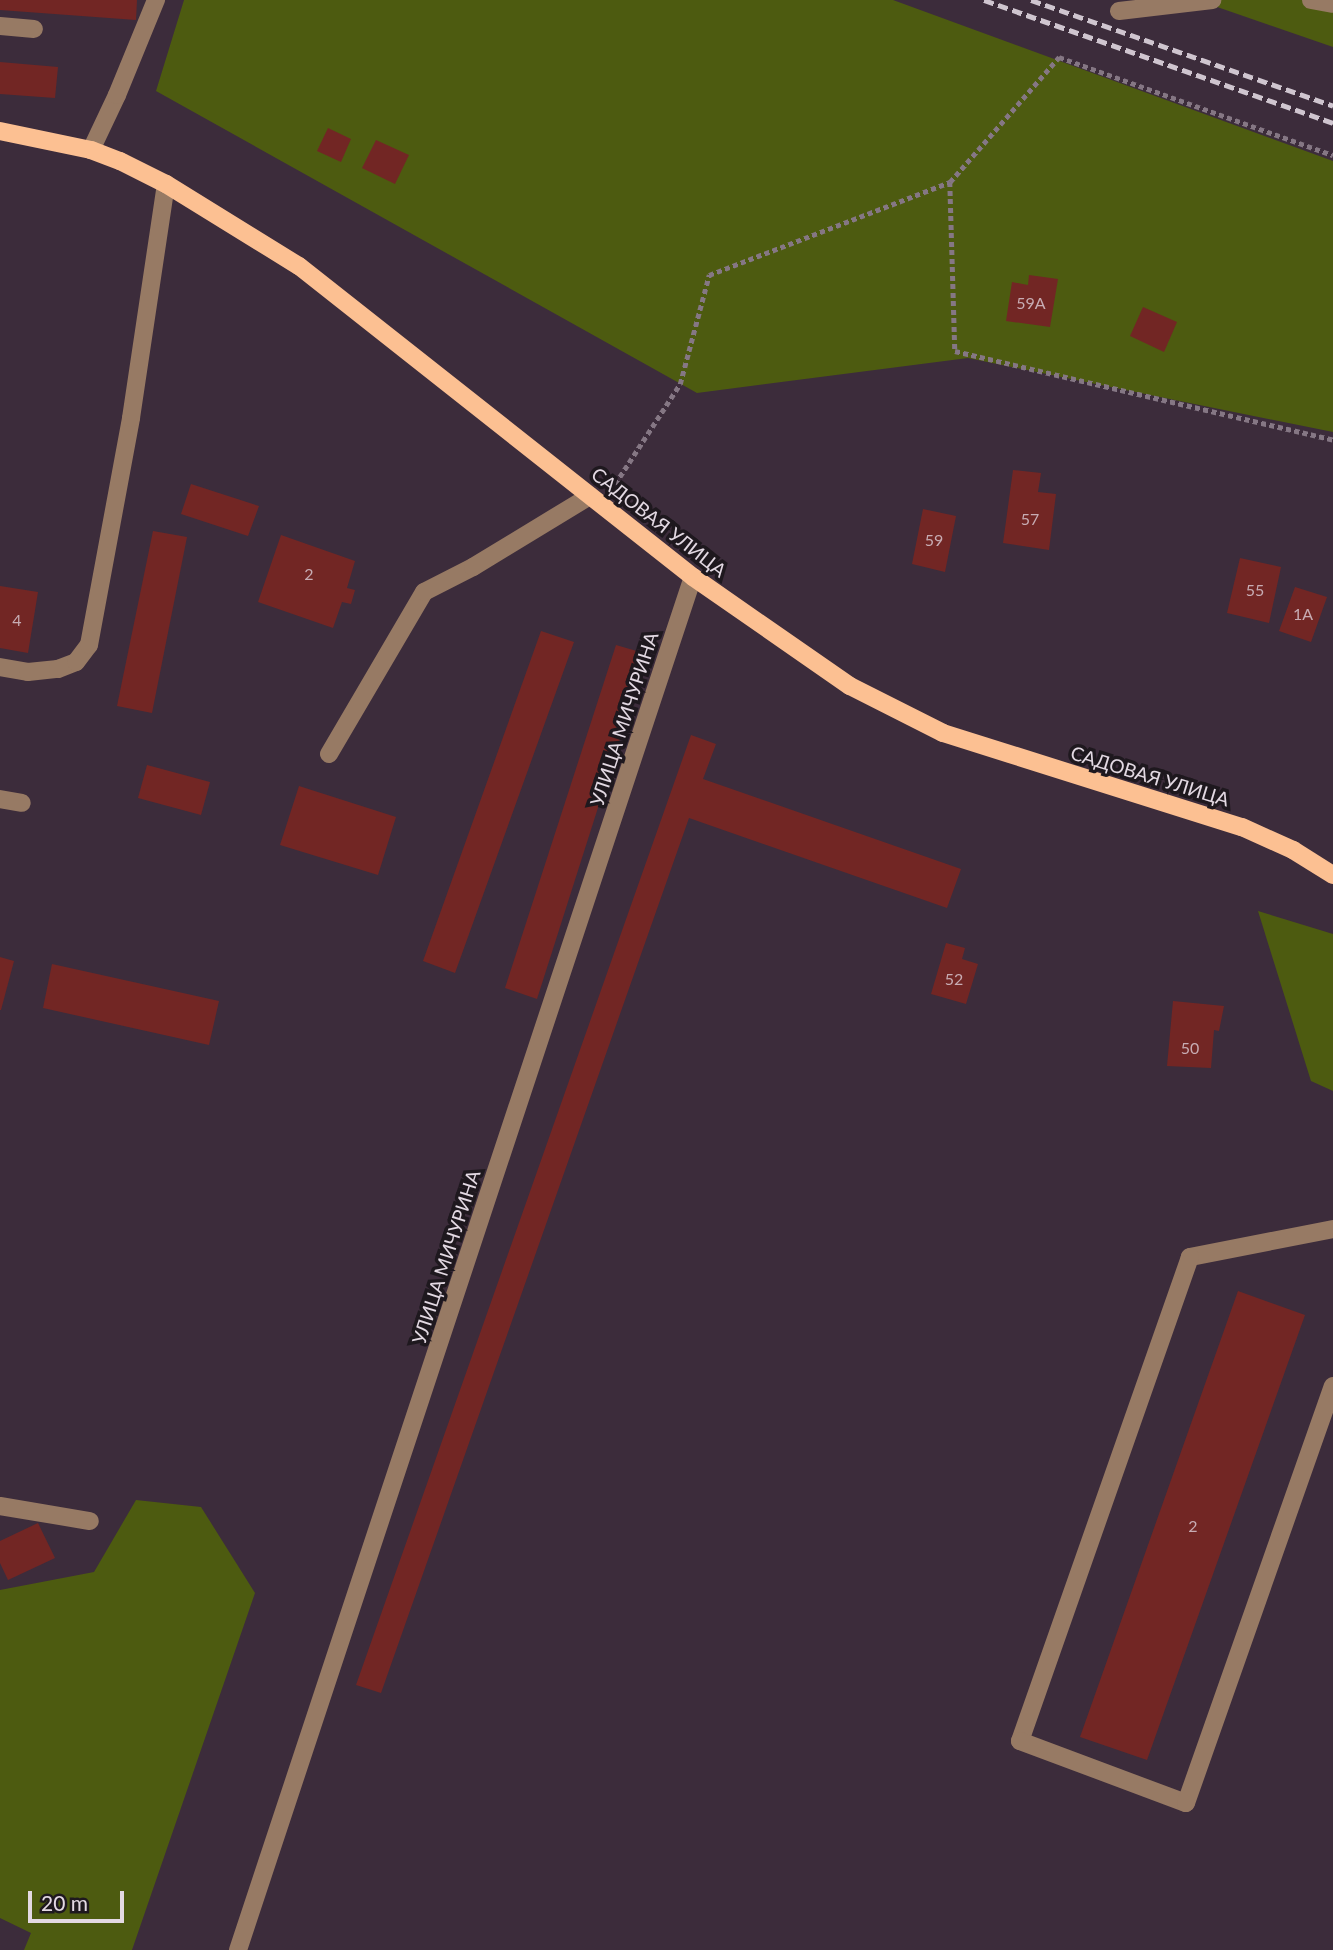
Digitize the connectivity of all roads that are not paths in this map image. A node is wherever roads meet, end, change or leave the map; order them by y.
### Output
1 (156, 0) edge
2 (1212, 0) edge
3 (1311, 0) edge
4 (1333, 4) edge
5 (1119, 11) dead end
6 (0, 26) edge
7 (34, 29) dead end
8 (0, 131) edge
9 (91, 150) junction
10 (166, 184) junction
11 (596, 500) junction
12 (693, 578) junction
13 (0, 667) edge
14 (328, 754) dead end
15 (0, 799) edge
16 (22, 803) dead end
17 (1333, 875) edge
18 (1333, 1229) edge
19 (1333, 1386) edge
20 (0, 1506) edge
21 (90, 1521) dead end
22 (238, 1950) edge

1 - 9 street
2 - 5 street
3 - 4 street
6 - 7 street
8 - 9 main road, САДОВАЯ УЛИЦА
9 - 10 main road, САДОВАЯ УЛИЦА
10 - 11 main road, САДОВАЯ УЛИЦА
10 - 13 street
11 - 12 main road, САДОВАЯ УЛИЦА
11 - 14 street
12 - 17 main road, САДОВАЯ УЛИЦА
12 - 22 street, УЛИЦА МИЧУРИНА
15 - 16 street
18 - 19 street
20 - 21 street

